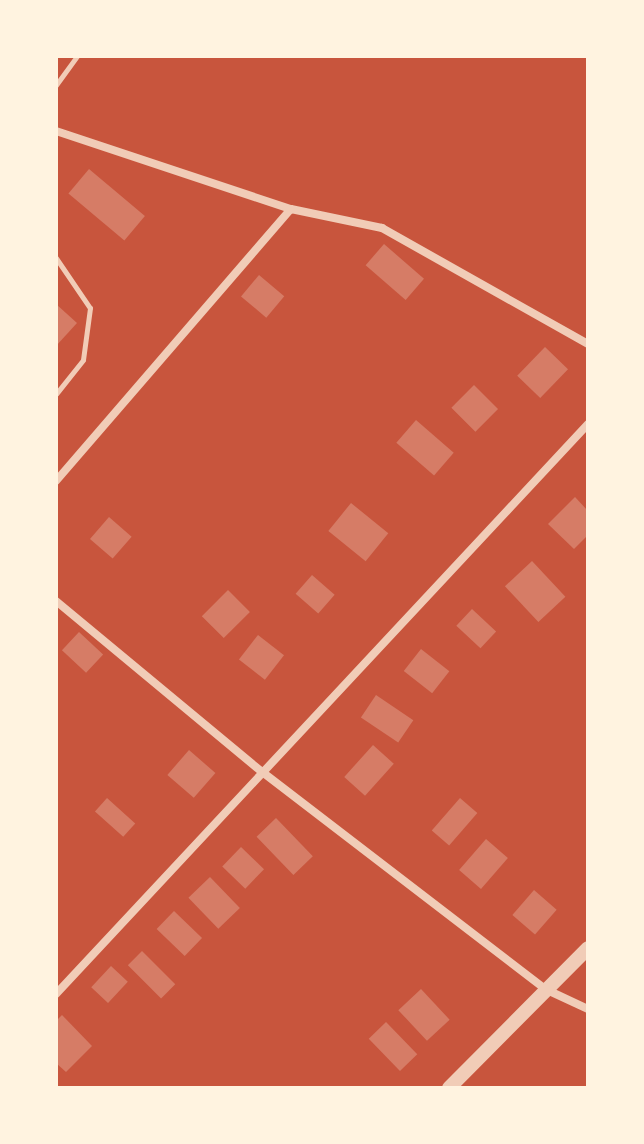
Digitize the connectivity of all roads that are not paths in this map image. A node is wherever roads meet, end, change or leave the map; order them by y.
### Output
1 (77, 56) edge
2 (56, 85) edge
3 (56, 131) edge
4 (291, 209) junction
5 (56, 258) edge
6 (588, 344) edge
7 (56, 394) edge
8 (588, 424) edge
9 (56, 481) edge
10 (56, 601) edge
11 (261, 771) junction
12 (588, 948) edge
13 (545, 989) junction
14 (56, 994) edge
15 (588, 1009) edge
16 (449, 1088) edge

1 - 2 lane
3 - 4 street
4 - 6 street
4 - 9 street
5 - 7 lane
8 - 11 street
10 - 11 street
11 - 13 street
11 - 14 street
12 - 13 street
13 - 15 street
13 - 16 street

